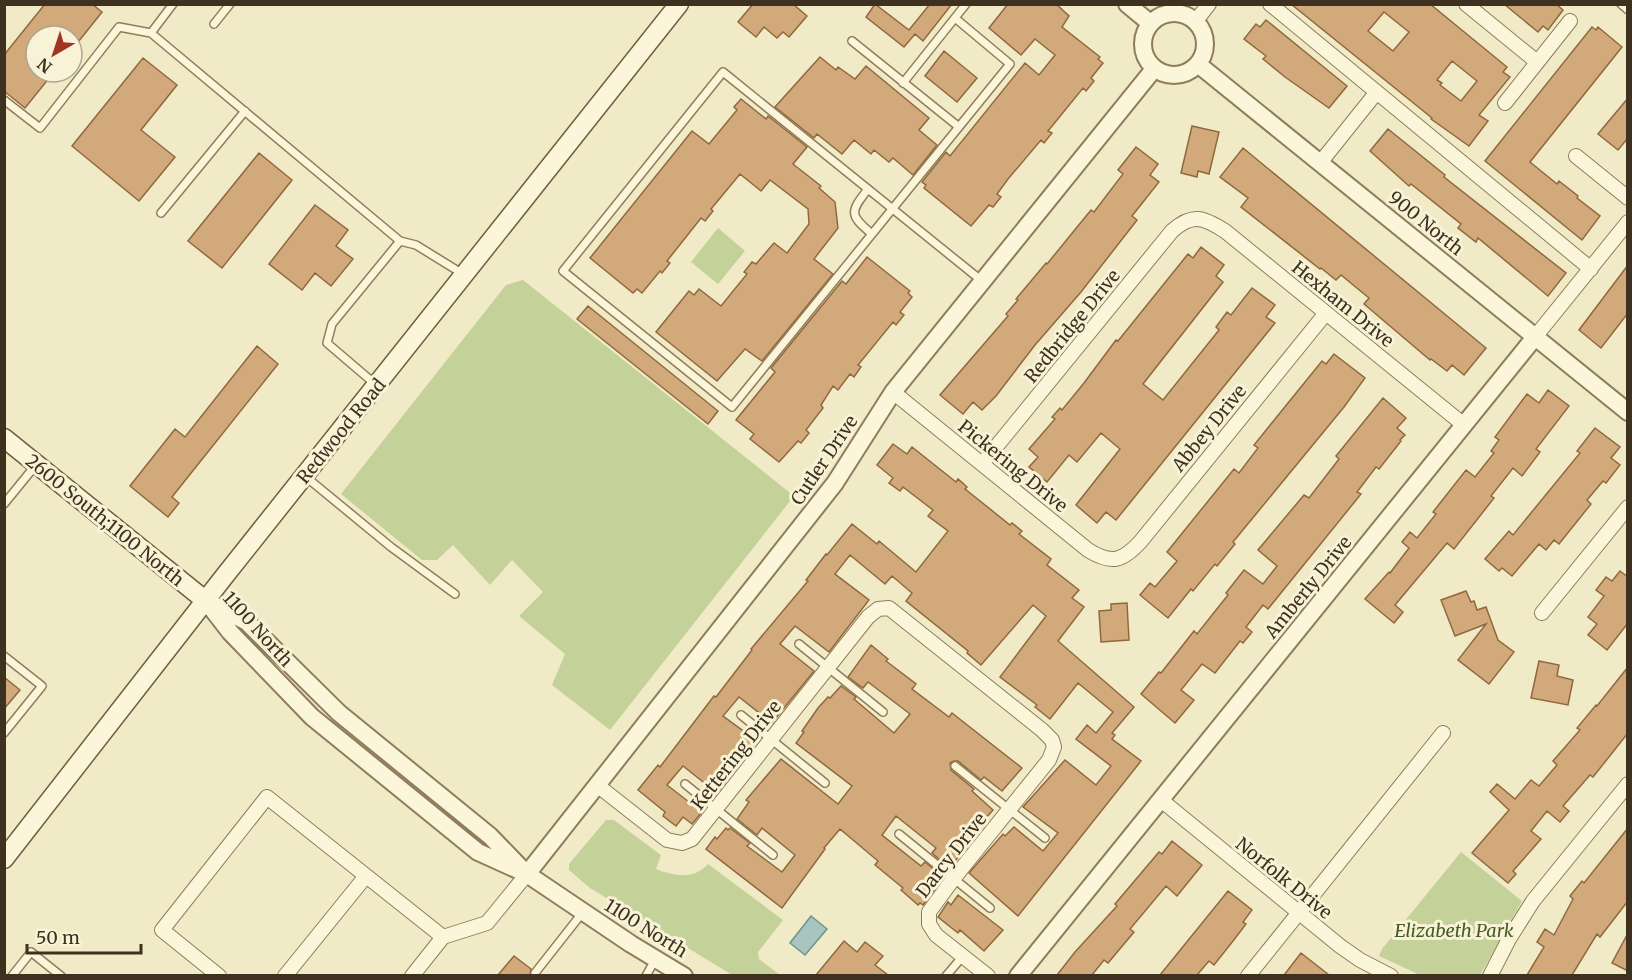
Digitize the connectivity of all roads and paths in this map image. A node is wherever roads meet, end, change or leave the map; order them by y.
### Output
1 (173, 4) edge
2 (230, 4) edge
3 (679, 4) edge
4 (966, 4) edge
5 (1127, 4) edge
6 (1209, 4) edge
7 (1270, 4) edge
8 (1466, 4) edge
9 (1621, 4) edge
10 (1628, 10) edge
11 (955, 18) junction
12 (1570, 21) dead end
13 (1196, 22) junction
14 (1150, 23) junction
15 (214, 24) dead end
16 (151, 33) junction
17 (852, 41) dead end
18 (1537, 62) junction
19 (1199, 65) junction
20 (1154, 69) junction
21 (903, 83) junction
22 (1376, 93) junction
23 (4, 100) edge
24 (1505, 103) dead end
25 (245, 111) junction
26 (959, 127) junction
27 (1576, 156) dead end
28 (1320, 163) junction
29 (868, 189) junction
30 (1628, 198) edge
31 (893, 209) junction
32 (161, 213) dead end
33 (1195, 218) joint
34 (1628, 222) edge
35 (872, 234) junction
36 (400, 241) junction
37 (1591, 269) junction
38 (465, 275) junction
39 (982, 281) junction
40 (1326, 313) junction
41 (1535, 337) junction
42 (377, 386) junction
43 (893, 392) junction
44 (1628, 412) edge
45 (1464, 425) junction
46 (4, 438) edge
47 (37, 464) junction
48 (982, 464) junction
49 (305, 476) junction
50 (6, 500) edge
51 (1628, 507) edge
52 (1115, 560) joint
53 (455, 594) dead end
54 (206, 601) junction
55 (1542, 613) dead end
56 (799, 644) dead end
57 (4, 656) edge
58 (829, 668) junction
59 (883, 712) dead end
60 (741, 715) dead end
61 (4, 733) edge
62 (1443, 733) dead end
63 (772, 740) junction
64 (1054, 747) joint
65 (955, 766) dead end
66 (825, 783) dead end
67 (685, 784) dead end
68 (1628, 784) edge
69 (597, 785) junction
70 (1161, 800) junction
71 (717, 809) junction
72 (1009, 810) junction
73 (899, 834) dead end
74 (1045, 838) dead end
75 (773, 855) dead end
76 (4, 859) edge
77 (527, 874) junction
78 (366, 876) junction
79 (954, 878) junction
80 (990, 908) dead end
81 (583, 912) junction
82 (1298, 913) junction
83 (443, 937) junction
84 (963, 956) junction
85 (656, 958) junction
86 (535, 973) dead end
87 (12, 975) edge
88 (62, 975) edge
89 (219, 975) edge
90 (285, 975) edge
91 (412, 975) edge
92 (646, 975) edge
93 (684, 975) edge
94 (946, 975) edge
95 (988, 975) edge
96 (1018, 975) edge
97 (1248, 975) edge
98 (1391, 975) edge
99 (1490, 975) edge

1 - 16 lane
2 - 15 lane
3 - 38 main road, Redwood Road
4 - 11 lane
5 - 14 street
6 - 13 street
7 - 22 street
8 - 18 street
9 - 10 lane
11 - 21 lane
11 - 26 lane
12 - 18 street
13 - 14 street
13 - 19 street
14 - 20 street
16 - 23 lane
16 - 25 lane
17 - 21 lane
18 - 24 street
19 - 20 street
19 - 28 street, 900 North
20 - 39 street, Cutler Drive
21 - 26 lane
22 - 28 street
22 - 37 street
25 - 32 lane
25 - 36 lane
26 - 31 lane
27 - 30 street
28 - 41 street, 900 North
29 - 31 lane
29 - 35 lane
29 - 35 lane
31 - 35 lane
31 - 39 lane
33 - 40 street, Hexham Drive
33 - 48 street, Redbridge Drive
34 - 37 street, Amberly Drive
36 - 38 lane
36 - 42 lane
37 - 41 street, Amberly Drive
38 - 42 main road, Redwood Road
39 - 43 street, Cutler Drive
40 - 45 street, Hexham Drive
40 - 52 street, Abbey Drive
41 - 44 street, 900 North
41 - 45 street, Amberly Drive
42 - 49 main road, Redwood Road
43 - 48 street, Pickering Drive
43 - 69 street, Cutler Drive
45 - 70 street, Amberly Drive
46 - 47 main road, 2600 South;1100 North
47 - 50 lane
47 - 54 main road, 2600 South;1100 North
48 - 52 street, Pickering Drive
49 - 53 lane
49 - 54 main road, Redwood Road
51 - 55 street
54 - 76 main road, Redwood Road
54 - 77 street, 1100 North
56 - 58 lane
57 - 61 lane
58 - 59 lane
58 - 63 street, Kettering Drive
58 - 64 street, Kettering Drive
60 - 63 lane
62 - 82 street
63 - 66 lane
63 - 71 street, Kettering Drive
64 - 72 street, Darcy Drive
65 - 72 lane
67 - 71 lane
68 - 99 street
69 - 71 street, Kettering Drive
69 - 77 street, Cutler Drive
70 - 82 street, Norfolk Drive
70 - 96 street, Amberly Drive
71 - 75 lane
72 - 74 lane
72 - 79 street, Darcy Drive
73 - 79 lane
77 - 81 street, 1100 North
77 - 83 street
78 - 83 street
78 - 89 street
78 - 90 street
79 - 80 lane
79 - 84 street, Darcy Drive
81 - 85 street, 1100 North
81 - 86 lane
82 - 97 street
82 - 98 street, Norfolk Drive
83 - 91 street
84 - 94 lane
84 - 95 street, Darcy Drive
85 - 92 lane
85 - 93 street, 1100 North
87 - 88 lane

